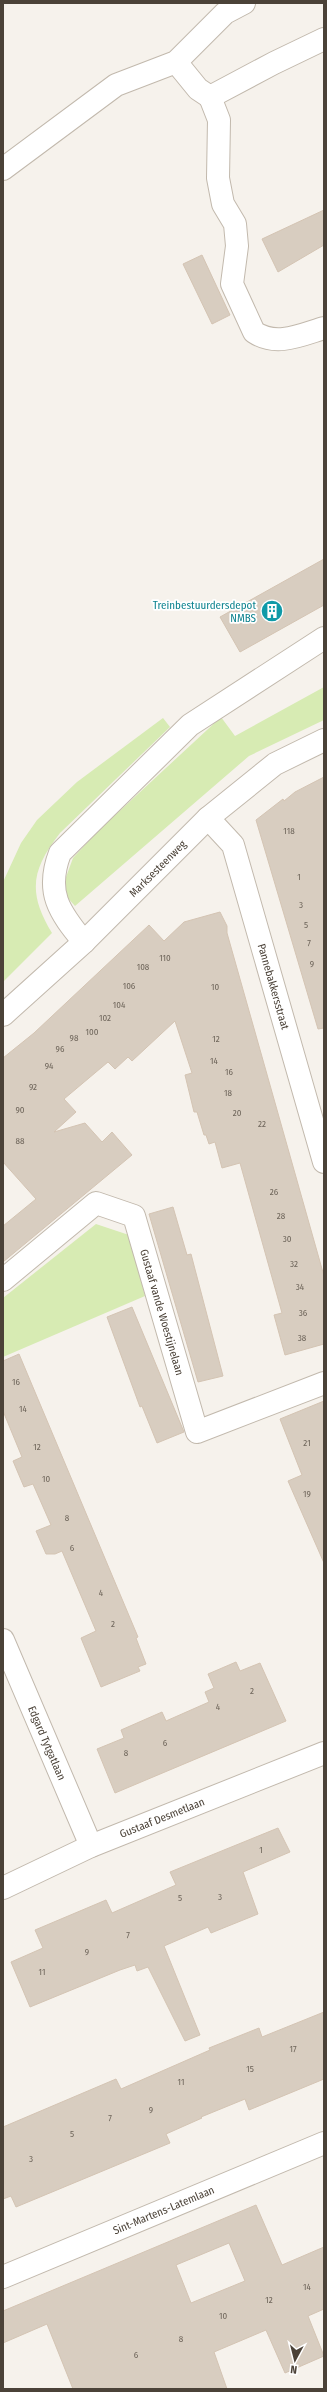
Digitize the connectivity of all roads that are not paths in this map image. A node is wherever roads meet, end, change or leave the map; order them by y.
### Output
1 (244, 3) edge
2 (324, 39) edge
3 (176, 62) junction
4 (210, 96) junction
5 (3, 169) edge
6 (324, 328) edge
7 (324, 638) edge
8 (324, 740) edge
9 (208, 818) junction
10 (84, 942) junction
11 (3, 1015) edge
12 (324, 1162) edge
13 (3, 1280) edge
14 (324, 1383) edge
15 (3, 1640) edge
16 (324, 1753) edge
17 (91, 1846) junction
18 (3, 1888) edge
19 (324, 2143) edge
20 (3, 2277) edge

1 - 3 street
2 - 4 street
3 - 4 street
3 - 5 street
4 - 6 street
7 - 10 street
8 - 9 street, Marksesteenweg
9 - 10 street, Marksesteenweg
9 - 12 street, Pannebakkersstraat
10 - 11 street, Marksesteenweg
13 - 14 street, Gustaaf vande Woestijnelaan
15 - 17 street, Edgard Tytgatlaan
16 - 17 street, Gustaaf Desmetlaan
17 - 18 street, Gustaaf Desmetlaan
19 - 20 street, Sint-Martens-Latemlaan

